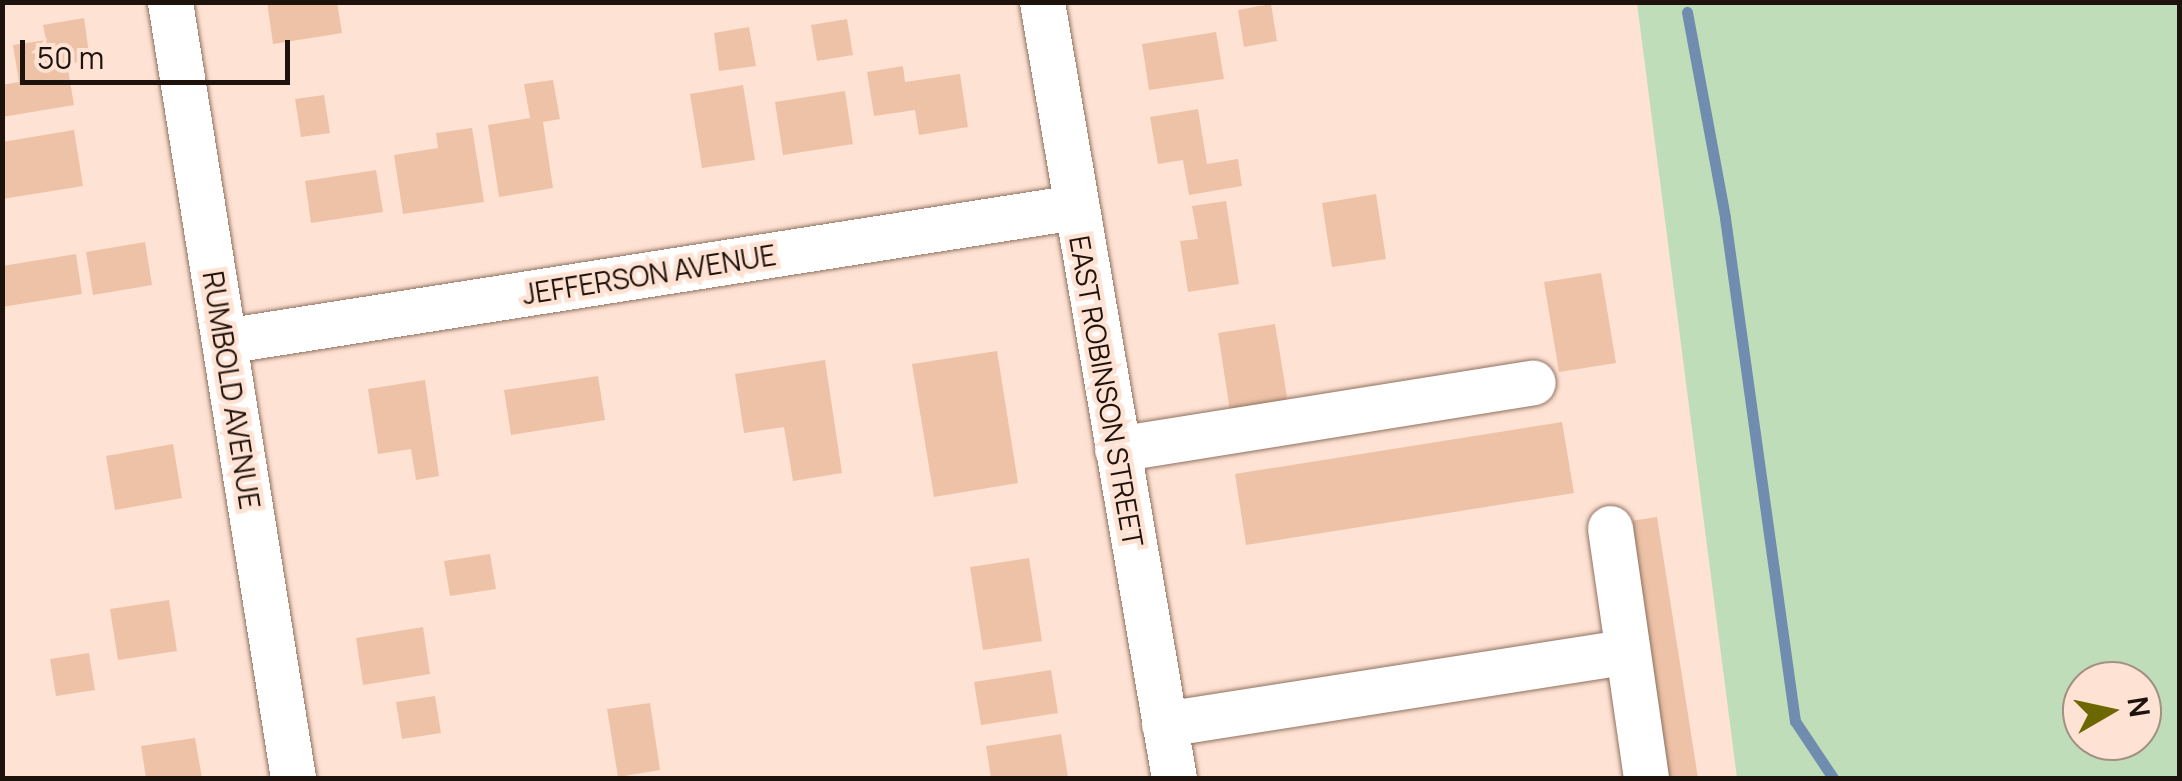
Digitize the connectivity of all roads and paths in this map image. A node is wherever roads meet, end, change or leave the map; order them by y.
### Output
1 (170, 2) edge
2 (1042, 2) edge
3 (1075, 208) junction
4 (224, 342) junction
5 (1533, 382) dead end
6 (1117, 449) junction
7 (1610, 528) dead end
8 (1623, 652) junction
9 (1164, 724) junction
10 (293, 778) edge
11 (1174, 778) edge
12 (1646, 778) edge

1 - 4 street, RUMBOLD AVENUE
2 - 3 street, EAST ROBINSON STREET
3 - 4 street, JEFFERSON AVENUE
3 - 6 street, EAST ROBINSON STREET
4 - 10 street, RUMBOLD AVENUE
5 - 6 street
6 - 9 street, EAST ROBINSON STREET
7 - 8 street
8 - 9 street
8 - 12 street
9 - 11 street, EAST ROBINSON STREET

